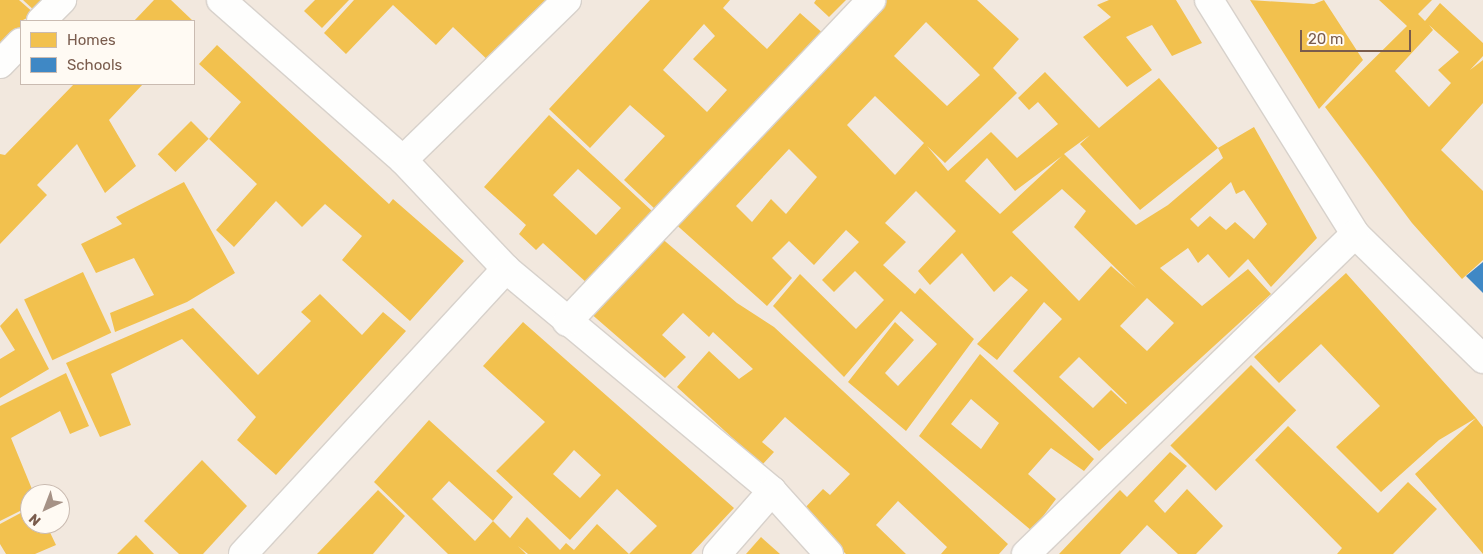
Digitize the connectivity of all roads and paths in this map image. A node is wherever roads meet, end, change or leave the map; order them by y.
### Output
1 (62, 0) edge
2 (220, 0) edge
3 (567, 0) edge
4 (871, 0) edge
5 (1209, 0) edge
6 (42, 20) edge
7 (20, 43) edge
8 (0, 64) edge
9 (403, 160) junction
10 (1355, 234) junction
11 (506, 269) junction
12 (567, 322) junction
13 (1483, 359) edge
14 (772, 491) junction
15 (243, 554) edge
16 (717, 554) edge
17 (829, 554) edge
18 (1026, 554) edge

1 - 6 street
2 - 9 street
3 - 9 street
4 - 12 street
5 - 10 street
7 - 8 street
9 - 11 street
10 - 13 street
10 - 18 street
11 - 12 street
11 - 15 street
12 - 14 street
14 - 16 street
14 - 17 street

